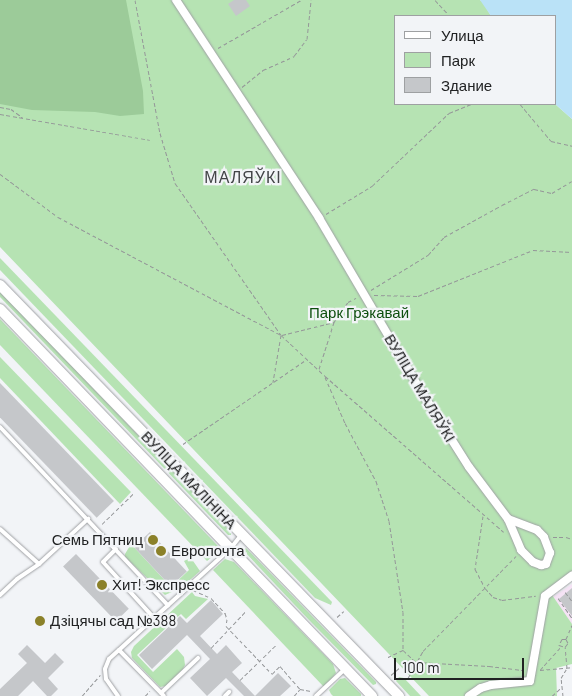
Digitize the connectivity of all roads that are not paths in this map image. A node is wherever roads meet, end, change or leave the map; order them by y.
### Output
1 (176, 0) edge
2 (0, 285) edge
3 (0, 309) edge
4 (0, 427) edge
5 (88, 519) junction
6 (508, 519) junction
7 (0, 528) edge
8 (242, 534) junction
9 (230, 548) junction
10 (116, 550) junction
11 (39, 564) junction
12 (572, 576) edge
13 (0, 594) edge
14 (168, 605) junction
15 (154, 618) junction
16 (118, 650) junction
17 (198, 658) dead end
18 (346, 667) junction
19 (163, 694) edge
20 (118, 696) edge
21 (316, 696) edge
22 (372, 696) edge
23 (399, 696) edge
24 (469, 696) edge

1 - 6 street, ВУЛІЦА МАЛЯЎКІ
2 - 8 main road, ВУЛІЦА МАЛІНІНА
3 - 9 main road, ВУЛІЦА МАЛІНІНА
4 - 5 lane
5 - 10 lane
5 - 11 lane
6 - 6 street, ВУЛІЦА МАЛЯЎКІ
7 - 11 lane
8 - 9 lane
8 - 23 main road, ВУЛІЦА МАЛІНІНА
9 - 14 lane
9 - 18 main road, ВУЛІЦА МАЛІНІНА
10 - 14 lane
10 - 15 lane
11 - 13 lane
12 - 24 street
14 - 15 lane
15 - 16 lane
16 - 19 lane
16 - 20 lane
17 - 19 lane
18 - 21 lane
18 - 22 main road, ВУЛІЦА МАЛІНІНА

